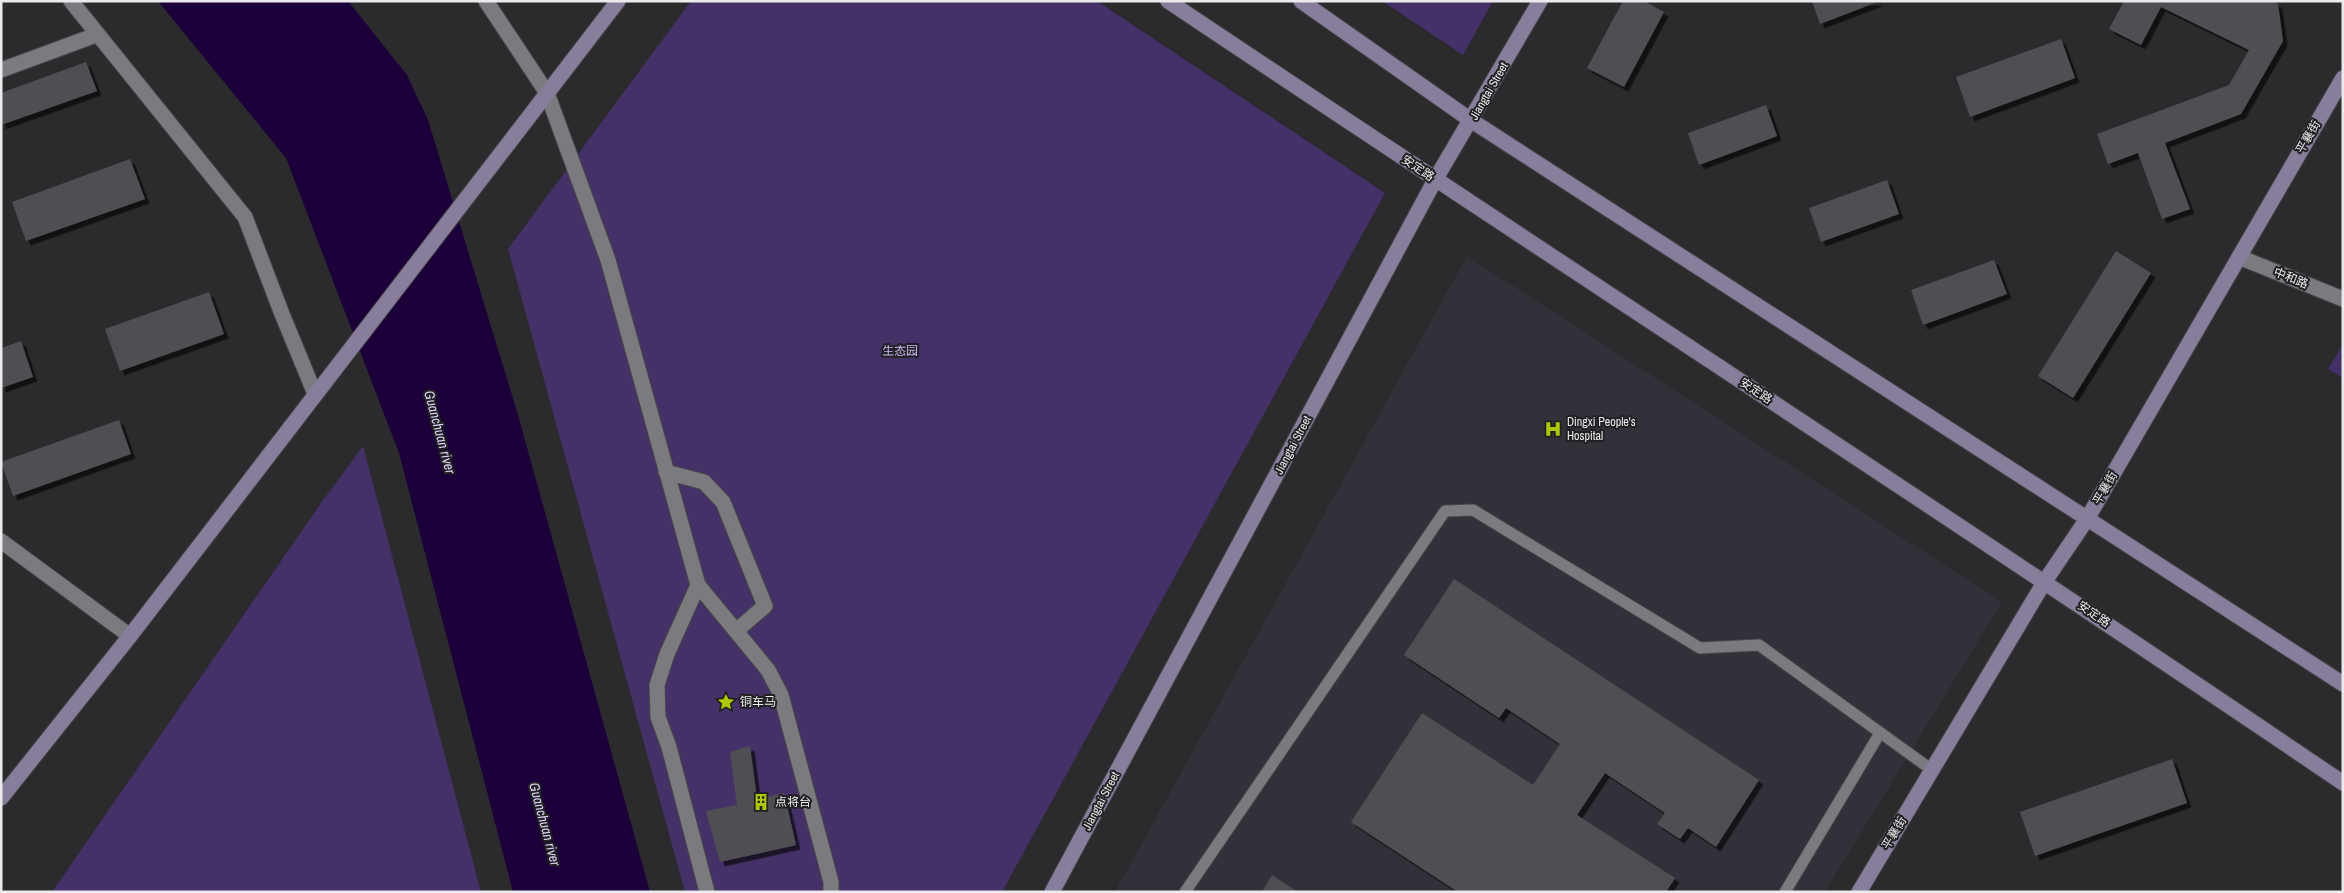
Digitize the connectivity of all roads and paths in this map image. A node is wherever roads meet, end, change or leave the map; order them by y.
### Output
1 (71, 1) edge
2 (486, 1) edge
3 (618, 1) edge
4 (1168, 1) edge
5 (1301, 1) edge
6 (1540, 1) edge
7 (96, 35) junction
8 (1, 70) edge
9 (2343, 78) edge
10 (547, 93) junction
11 (1472, 121) junction
12 (1436, 180) junction
13 (2239, 257) junction
14 (2343, 299) edge
15 (315, 394) junction
16 (666, 472) junction
17 (2087, 519) junction
18 (1, 541) edge
19 (2045, 581) junction
20 (698, 585) junction
21 (736, 631) junction
22 (130, 636) junction
23 (2343, 684) edge
24 (1880, 733) junction
25 (1932, 770) junction
26 (2343, 783) edge
27 (1, 798) edge
28 (707, 892) edge
29 (831, 892) edge
30 (1052, 892) edge
31 (1186, 892) edge
32 (1785, 892) edge
33 (1859, 892) edge

1 - 7 street
2 - 10 street
3 - 10 street
4 - 12 street, 安定路
5 - 11 street
6 - 11 street, Jiangtai Street
7 - 8 street
7 - 15 street
9 - 13 street, 平襄街
10 - 15 street
10 - 16 street
11 - 12 street, Jiangtai Street
11 - 17 street
12 - 19 street, 安定路
12 - 30 street, Jiangtai Street
13 - 14 street, 中和路
13 - 17 street, 平襄街
15 - 22 street
16 - 20 street
16 - 21 street
17 - 19 street, 平襄街
17 - 23 street
18 - 22 street
19 - 25 street, 平襄街
19 - 26 street, 安定路
20 - 21 street
20 - 28 street
21 - 29 street
22 - 27 street
24 - 25 lane
24 - 31 lane
24 - 32 lane
25 - 33 street, 平襄街

